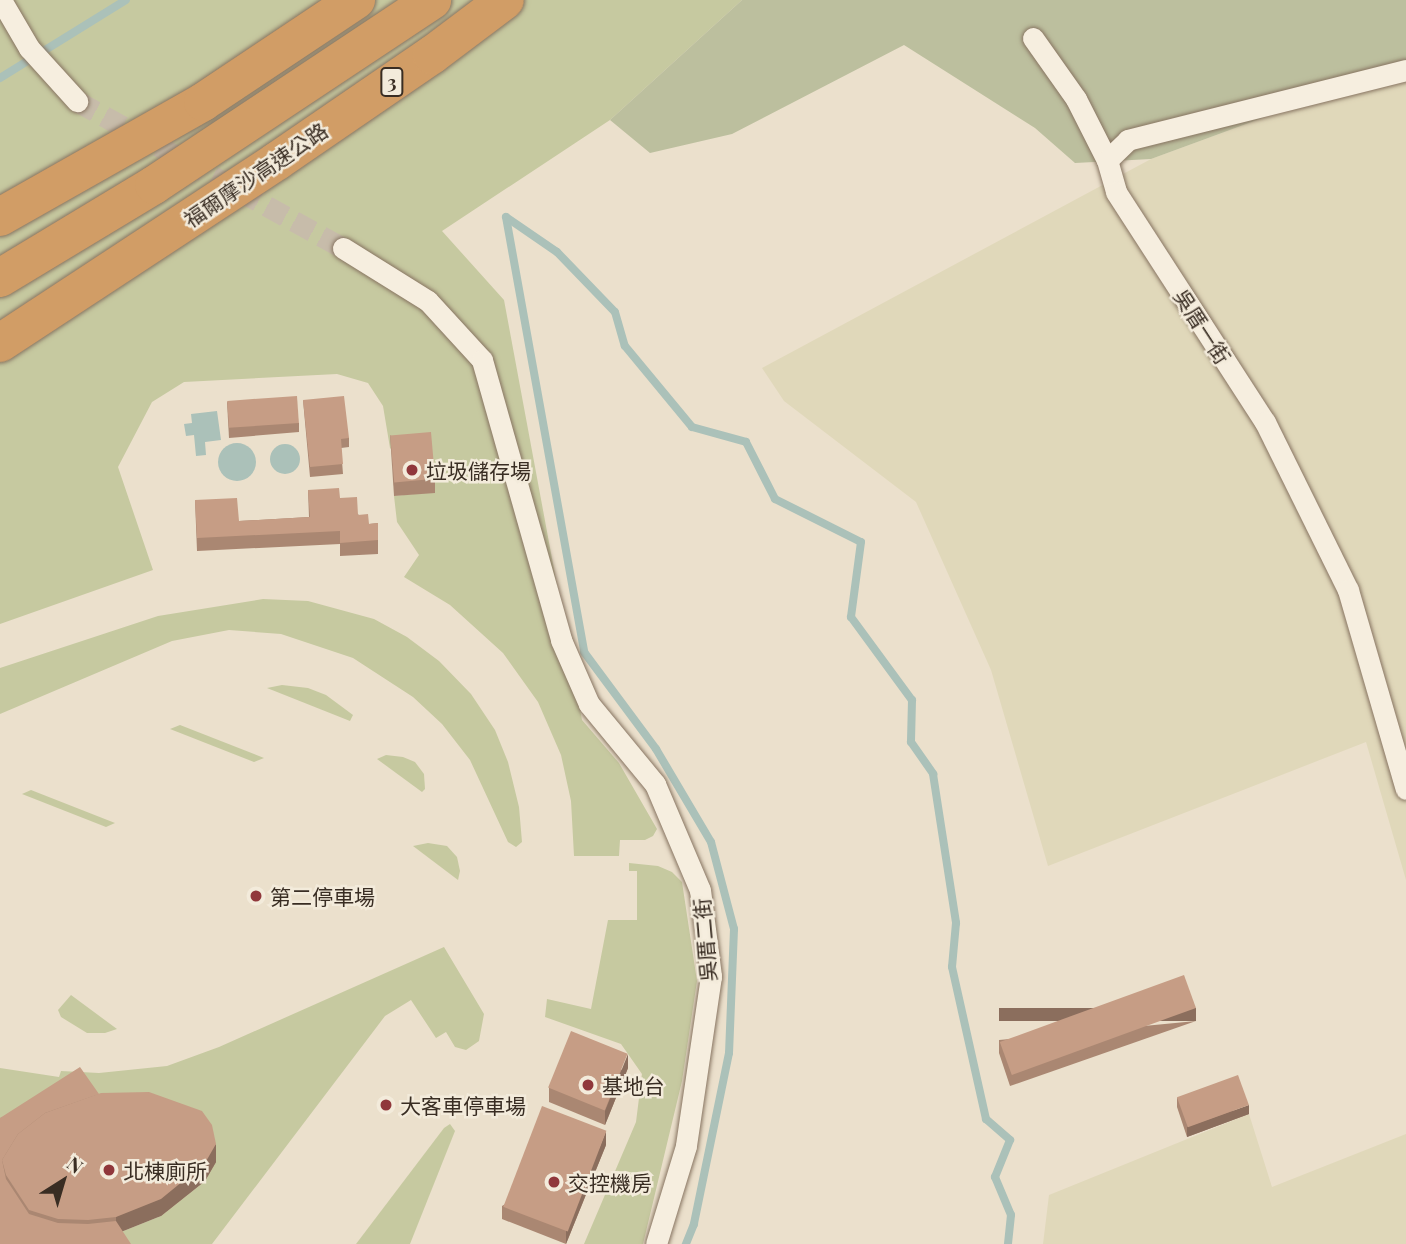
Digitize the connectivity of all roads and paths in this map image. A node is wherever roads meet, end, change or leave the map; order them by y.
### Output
1 (1, 0) edge
2 (356, 0) edge
3 (432, 0) edge
4 (505, 0) edge
5 (1033, 38) dead end
6 (1406, 70) edge
7 (77, 101) tunnel mouth
8 (1107, 160) junction
9 (0, 217) edge
10 (343, 248) tunnel mouth
11 (0, 278) edge
12 (0, 343) edge
13 (1406, 789) edge
14 (656, 1244) edge

1 - 7 street
2 - 9 highway
3 - 11 highway, 3
4 - 12 highway, 福爾摩沙高速公路 / 3
5 - 8 street, 吳厝一街
6 - 8 street
8 - 13 street, 吳厝一街
10 - 14 street, 吳厝二街

